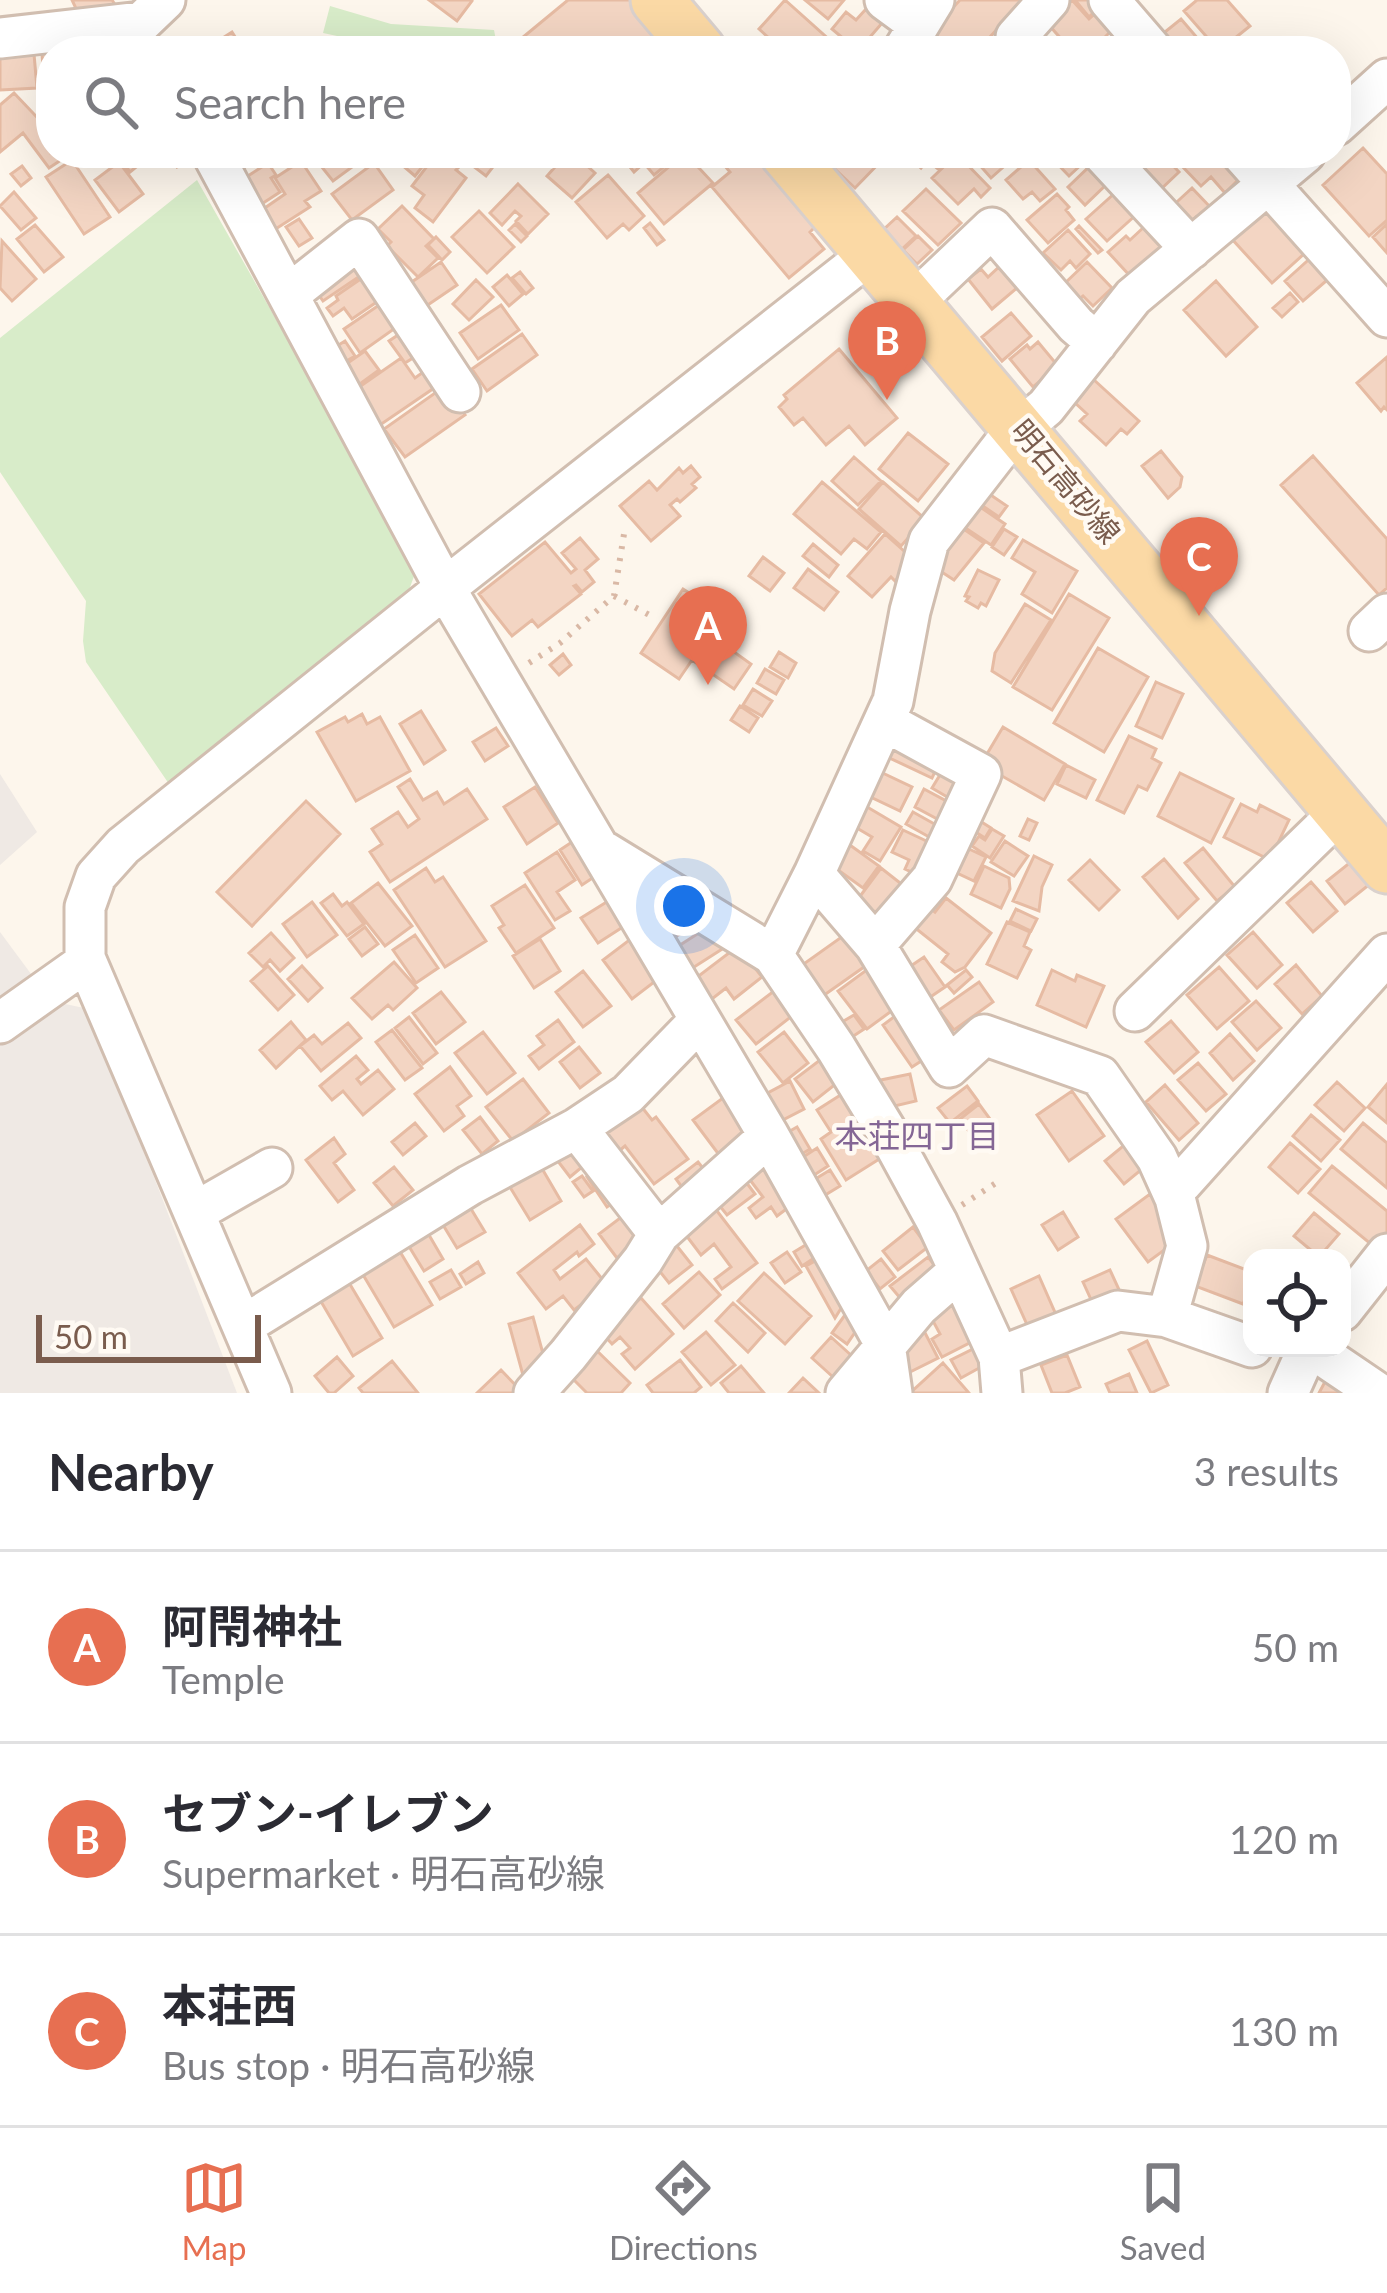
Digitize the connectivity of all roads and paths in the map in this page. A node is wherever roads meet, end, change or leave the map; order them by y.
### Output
1 (657, 0) edge
2 (885, 0) edge
3 (1049, 0) edge
4 (1109, 0) edge
5 (149, 18) edge
6 (919, 25) edge
7 (687, 36) edge
8 (1018, 36) edge
9 (1140, 36) edge
10 (0, 38) edge
11 (1387, 79) edge
12 (1351, 111) edge
13 (220, 168) edge
14 (803, 168) edge
15 (1116, 168) edge
16 (1254, 168) edge
17 (1288, 168) edge
18 (1269, 185) junction
19 (1191, 249) junction
20 (869, 254) junction
21 (288, 295) junction
22 (912, 304) junction
23 (1387, 317) edge
24 (1097, 343) junction
25 (460, 392) dead end
26 (1021, 429) junction
27 (631, 529) dead end
28 (445, 588) junction
29 (614, 596) junction
30 (655, 618) dead end
31 (501, 682) junction
32 (884, 722) junction
33 (1340, 812) junction
34 (601, 849) junction
35 (1387, 867) edge
36 (814, 874) junction
37 (875, 945) junction
38 (1387, 954) edge
39 (773, 955) junction
40 (79, 968) dead end
41 (1135, 1012) dead end
42 (700, 1020) junction
43 (0, 1023) edge
44 (577, 1128) junction
45 (769, 1136) junction
46 (272, 1168) dead end
47 (1182, 1183) dead end
48 (195, 1212) junction
49 (659, 1234) junction
50 (1387, 1254) edge
51 (959, 1271) junction
52 (1351, 1300) edge
53 (1167, 1317) junction
54 (244, 1325) junction
55 (1243, 1343) edge
56 (885, 1344) junction
57 (1304, 1363) edge
58 (1000, 1375) edge
59 (271, 1393) edge
60 (534, 1393) edge
61 (846, 1393) edge
62 (892, 1393) edge
63 (1378, 1393) edge

1 - 7 main road
2 - 6 street
3 - 8 street
4 - 9 street
5 - 10 street
11 - 12 street
13 - 21 street
14 - 20 main road, 明石高砂線
15 - 19 street
16 - 18 street
17 - 18 street
18 - 19 street
18 - 23 street
19 - 24 street
20 - 22 main road, 明石高砂線
20 - 28 street
21 - 25 street
21 - 28 street
22 - 24 street
22 - 26 main road, 明石高砂線
24 - 26 street
26 - 32 street
26 - 33 main road, 明石高砂線
27 - 29 path
28 - 31 street
28 - 48 street
29 - 30 path
29 - 31 path
31 - 34 street
32 - 36 street
32 - 37 street
33 - 35 main road, 明石高砂線
33 - 41 street
34 - 39 street
34 - 42 street
36 - 37 street
36 - 39 street
37 - 53 street
38 - 47 street
39 - 51 street
40 - 43 street
42 - 44 street
42 - 45 street
44 - 49 street
44 - 54 street
45 - 49 street
45 - 56 street
46 - 48 street
48 - 54 street
49 - 60 street
50 - 52 street
51 - 56 street
51 - 58 street
53 - 55 street
53 - 58 street
54 - 59 street
56 - 61 street
56 - 62 street
57 - 63 street

